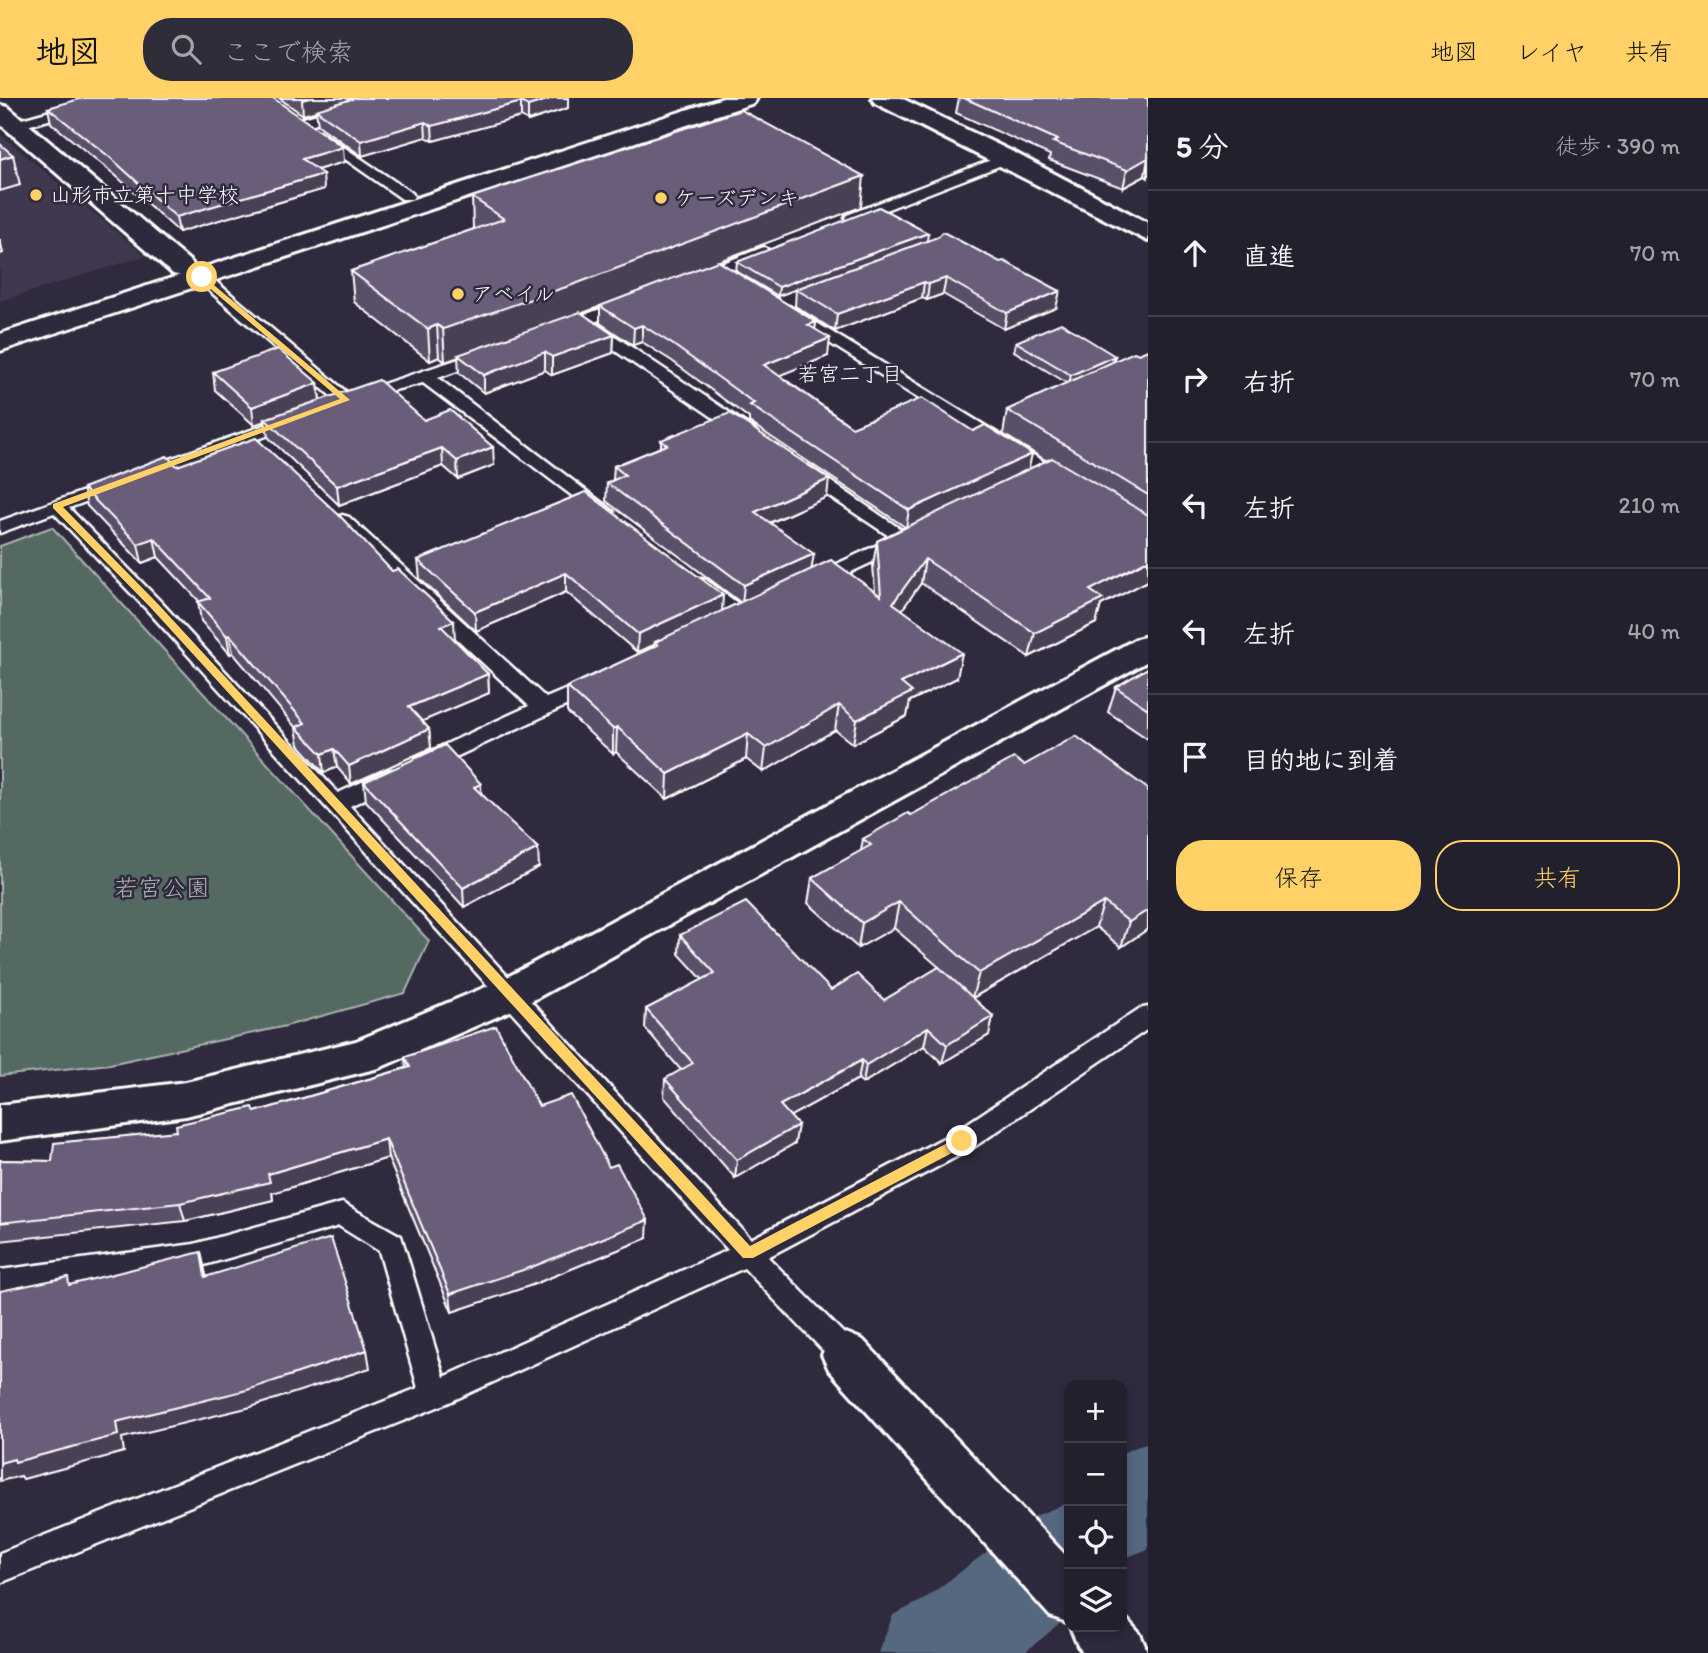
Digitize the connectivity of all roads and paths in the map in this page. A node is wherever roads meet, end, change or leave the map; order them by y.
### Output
1 (111, 98) edge
2 (386, 98) edge
3 (713, 98) edge
4 (746, 98) edge
5 (883, 98) edge
6 (8, 118) edge
7 (1007, 158) junction
8 (407, 196) junction
9 (838, 224) edge
10 (1148, 233) edge
11 (786, 244) edge
12 (720, 270) junction
13 (192, 273) junction
14 (682, 284) edge
15 (744, 284) edge
16 (804, 295) edge
17 (645, 298) edge
18 (582, 321) junction
19 (0, 326) edge
20 (543, 335) edge
21 (0, 343) edge
22 (504, 349) edge
23 (426, 377) junction
24 (346, 400) junction
25 (1008, 420) edge
26 (983, 431) junction
27 (250, 436) junction
28 (767, 446) edge
29 (270, 455) edge
30 (790, 461) edge
31 (1048, 472) junction
32 (1024, 483) edge
33 (1081, 493) edge
34 (57, 506) junction
35 (331, 511) edge
36 (621, 525) edge
37 (0, 527) edge
38 (930, 528) edge
39 (906, 540) junction
40 (687, 574) edge
41 (792, 592) edge
42 (716, 627) edge
43 (1148, 647) edge
44 (606, 679) edge
45 (544, 708) junction
46 (335, 804) junction
47 (512, 993) junction
48 (1148, 1016) edge
49 (0, 1123) edge
50 (748, 1254) junction
51 (0, 1282) edge
52 (846, 1355) joint
53 (435, 1395) junction
54 (0, 1568) edge
55 (1064, 1592) edge
56 (1102, 1632) edge
57 (1121, 1653) edge

1 - 6 lane
2 - 8 lane
3 - 8 street
4 - 13 street
5 - 7 street
6 - 13 street
7 - 9 lane
7 - 10 street
8 - 13 street
11 - 12 lane
12 - 14 lane
12 - 15 lane
13 - 19 street
13 - 21 street
13 - 24 lane
16 - 26 lane
17 - 18 lane
18 - 20 lane
18 - 28 lane
22 - 23 lane
23 - 24 lane
23 - 36 lane
24 - 27 lane
25 - 26 lane
26 - 31 lane
27 - 29 lane
27 - 34 lane
30 - 39 lane
31 - 32 lane
31 - 33 lane
34 - 37 lane
34 - 46 lane
35 - 45 lane
38 - 39 lane
39 - 41 lane
40 - 42 lane
43 - 47 street
44 - 45 lane
45 - 46 lane
46 - 47 lane
47 - 49 street
47 - 50 lane
48 - 50 lane
50 - 52 lane
50 - 53 lane
51 - 53 lane
52 - 55 street
53 - 54 lane
56 - 57 street

